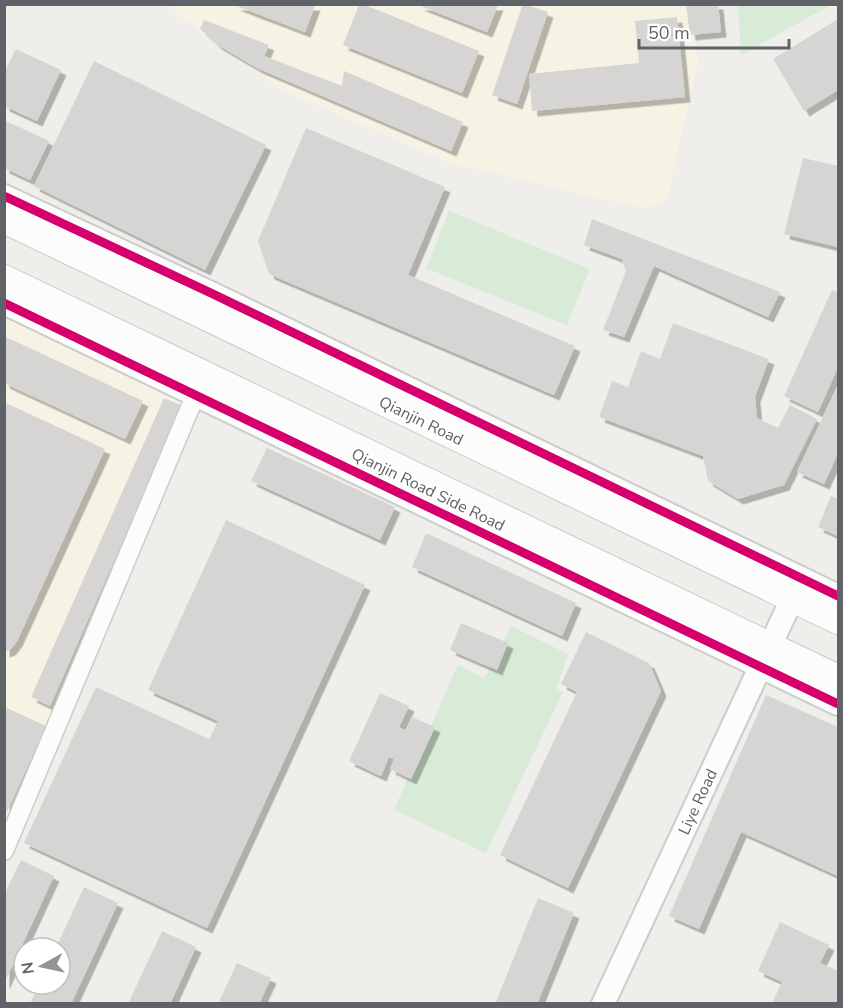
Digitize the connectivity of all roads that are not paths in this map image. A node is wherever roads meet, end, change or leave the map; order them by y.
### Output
1 (4, 196) edge
2 (4, 220) edge
3 (4, 278) edge
4 (4, 303) edge
5 (200, 385) junction
6 (838, 596) edge
7 (792, 599) junction
8 (838, 621) edge
9 (766, 657) junction
10 (838, 678) edge
11 (838, 704) edge
12 (4, 850) edge
13 (603, 1004) edge

1 - 6 street
2 - 7 main road, Qianjin Road
3 - 5 main road
4 - 5 street
5 - 9 main road
5 - 12 street
7 - 8 main road, Qianjin Road
7 - 9 street, Liye Road
9 - 10 main road
9 - 11 street
9 - 13 street, Liye Road

